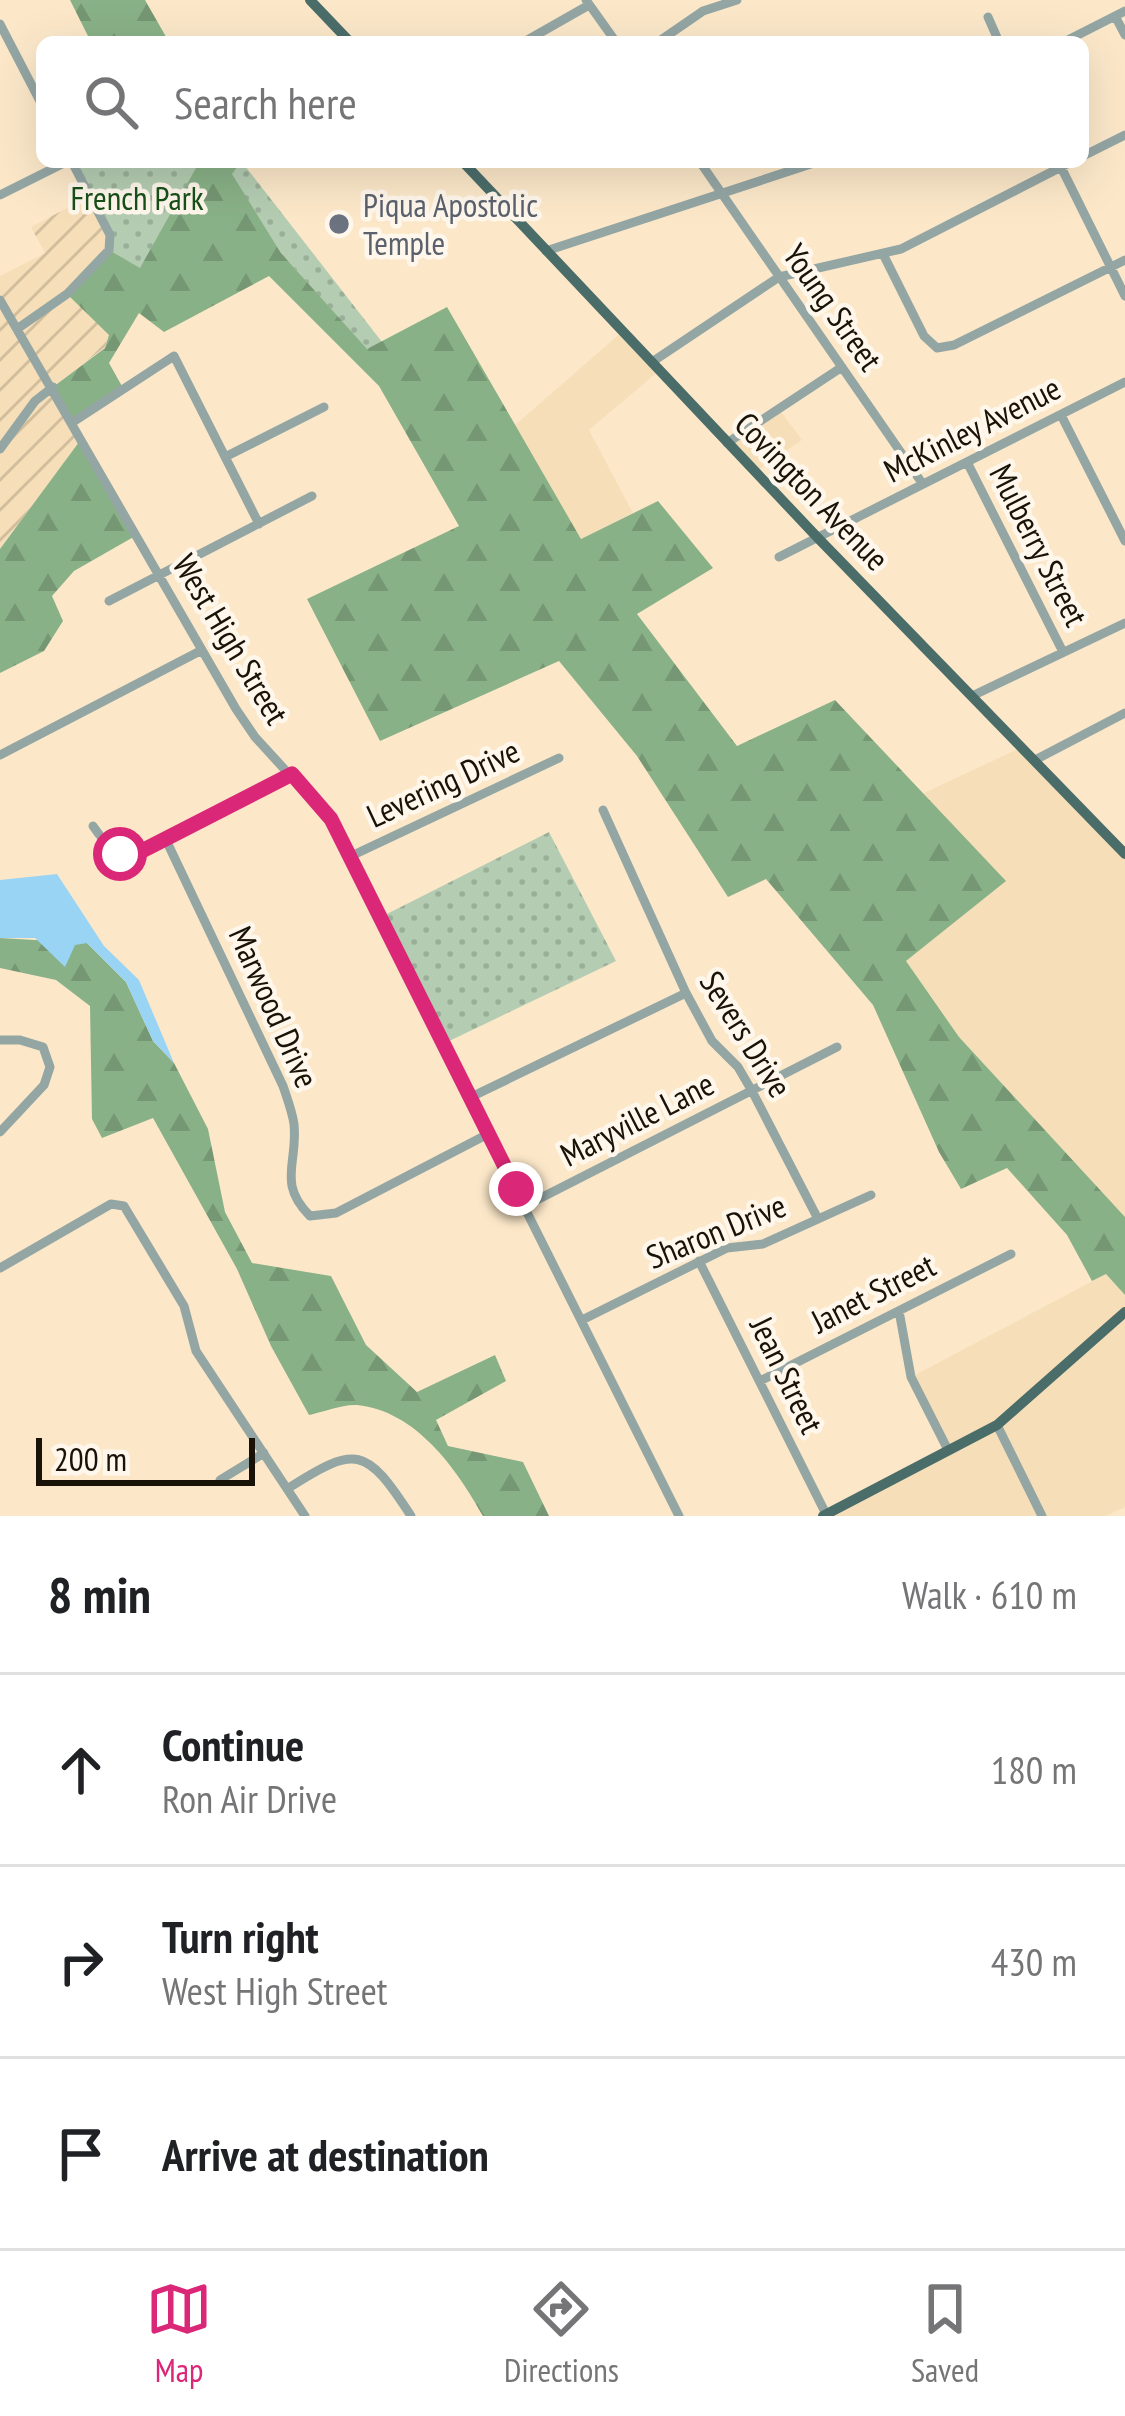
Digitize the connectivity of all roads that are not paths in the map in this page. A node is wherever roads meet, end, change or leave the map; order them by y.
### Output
1 (310, 0) edge
2 (737, 0) edge
3 (588, 2) edge
4 (1120, 14) edge
5 (988, 17) dead end
6 (0, 24) edge
7 (1125, 35) edge
8 (344, 36) edge
9 (534, 36) edge
10 (612, 36) edge
11 (667, 36) edge
12 (996, 36) edge
13 (1076, 36) edge
14 (36, 93) edge
15 (1125, 134) edge
16 (1089, 153) edge
17 (56, 168) edge
18 (72, 168) edge
19 (470, 168) edge
20 (704, 168) edge
21 (799, 168) edge
22 (1055, 168) edge
23 (1065, 168) edge
24 (722, 194) junction
25 (0, 195) edge
26 (546, 250) junction
27 (883, 254) junction
28 (1125, 260) edge
29 (1110, 267) junction
30 (779, 277) junction
31 (1125, 296) edge
32 (0, 300) edge
33 (17, 329) junction
34 (652, 362) junction
35 (842, 367) junction
36 (1125, 382) edge
37 (53, 387) junction
38 (324, 407) dead end
39 (1061, 415) junction
40 (73, 422) junction
41 (728, 443) junction
42 (0, 449) edge
43 (225, 457) junction
44 (967, 462) junction
45 (922, 483) junction
46 (312, 496) dead end
47 (259, 524) junction
48 (817, 537) junction
49 (1125, 541) edge
50 (779, 557) dead end
51 (158, 573) junction
52 (109, 601) dead end
53 (1125, 622) edge
54 (202, 650) junction
55 (1063, 652) junction
56 (972, 697) junction
57 (1125, 713) edge
58 (0, 754) edge
59 (560, 758) dead end
60 (1035, 760) junction
61 (292, 774) junction
62 (603, 810) dead end
63 (93, 826) dead end
64 (166, 840) junction
65 (1125, 854) edge
66 (349, 857) junction
67 (686, 993) junction
68 (0, 1040) edge
69 (837, 1047) dead end
70 (752, 1090) junction
71 (471, 1097) junction
72 (0, 1132) edge
73 (488, 1134) junction
74 (871, 1195) dead end
75 (525, 1206) junction
76 (818, 1219) junction
77 (1011, 1254) dead end
78 (700, 1261) junction
79 (0, 1268) edge
80 (899, 1311) junction
81 (1125, 1312) edge
82 (582, 1320) junction
83 (760, 1381) junction
84 (998, 1425) junction
85 (948, 1450) junction
86 (264, 1453) junction
87 (220, 1480) dead end
88 (287, 1489) junction
89 (824, 1515) edge
90 (304, 1516) edge
91 (412, 1516) edge
92 (679, 1516) edge
93 (1042, 1516) edge

1 - 8 main road
2 - 11 street
3 - 9 street
3 - 10 street
4 - 7 street
4 - 13 street
5 - 12 street
6 - 14 street
15 - 16 street
17 - 25 street
18 - 33 street
19 - 26 main road, Covington Avenue
20 - 24 street, Young Street
21 - 24 street
22 - 27 street
23 - 29 street
24 - 26 street
24 - 30 street, Young Street
26 - 34 main road, Covington Avenue
27 - 29 street
27 - 30 street
28 - 29 street
29 - 31 street
30 - 34 street
30 - 35 street, Young Street
32 - 33 street, West High Street
33 - 37 street, West High Street
34 - 41 main road, Covington Avenue
35 - 41 street
35 - 45 street, Young Street
36 - 39 street, McKinley Avenue
37 - 40 street, West High Street
37 - 42 street
38 - 43 street
39 - 44 street, McKinley Avenue
39 - 49 street
40 - 43 street
40 - 51 street, West High Street
41 - 48 main road, Covington Avenue
43 - 47 street
44 - 45 street, McKinley Avenue
44 - 55 street, Mulberry Street
45 - 48 street, McKinley Avenue
46 - 47 street
47 - 51 street
48 - 50 street, McKinley Avenue
48 - 56 main road, Covington Avenue
51 - 52 street
51 - 54 street, West High Street
53 - 55 street
54 - 58 street
54 - 61 street, West High Street
55 - 56 street
56 - 60 main road, Covington Avenue
57 - 60 street
59 - 66 street, Levering Drive
60 - 65 main road, Covington Avenue
61 - 64 street
61 - 66 street, West High Street
62 - 67 street, Severs Drive
63 - 64 street
64 - 73 street, Marwood Drive
66 - 71 street, West High Street
67 - 70 street, Severs Drive
67 - 71 street
68 - 72 street
69 - 70 street, Maryville Lane
70 - 75 street, Maryville Lane
70 - 76 street, Severs Drive
71 - 73 street, West High Street
73 - 75 street, West High Street
74 - 76 street, Sharon Drive
75 - 82 street, West High Street
76 - 78 street, Sharon Drive
77 - 80 street, Janet Street
78 - 82 street, Sharon Drive
78 - 83 street, Jean Street
79 - 86 street
80 - 83 street, Janet Street
80 - 85 street
81 - 84 main road
82 - 92 street, West High Street
83 - 89 street, Jean Street
84 - 85 main road
84 - 93 street
85 - 89 main road
86 - 87 street
86 - 88 street
88 - 90 street
88 - 91 street

